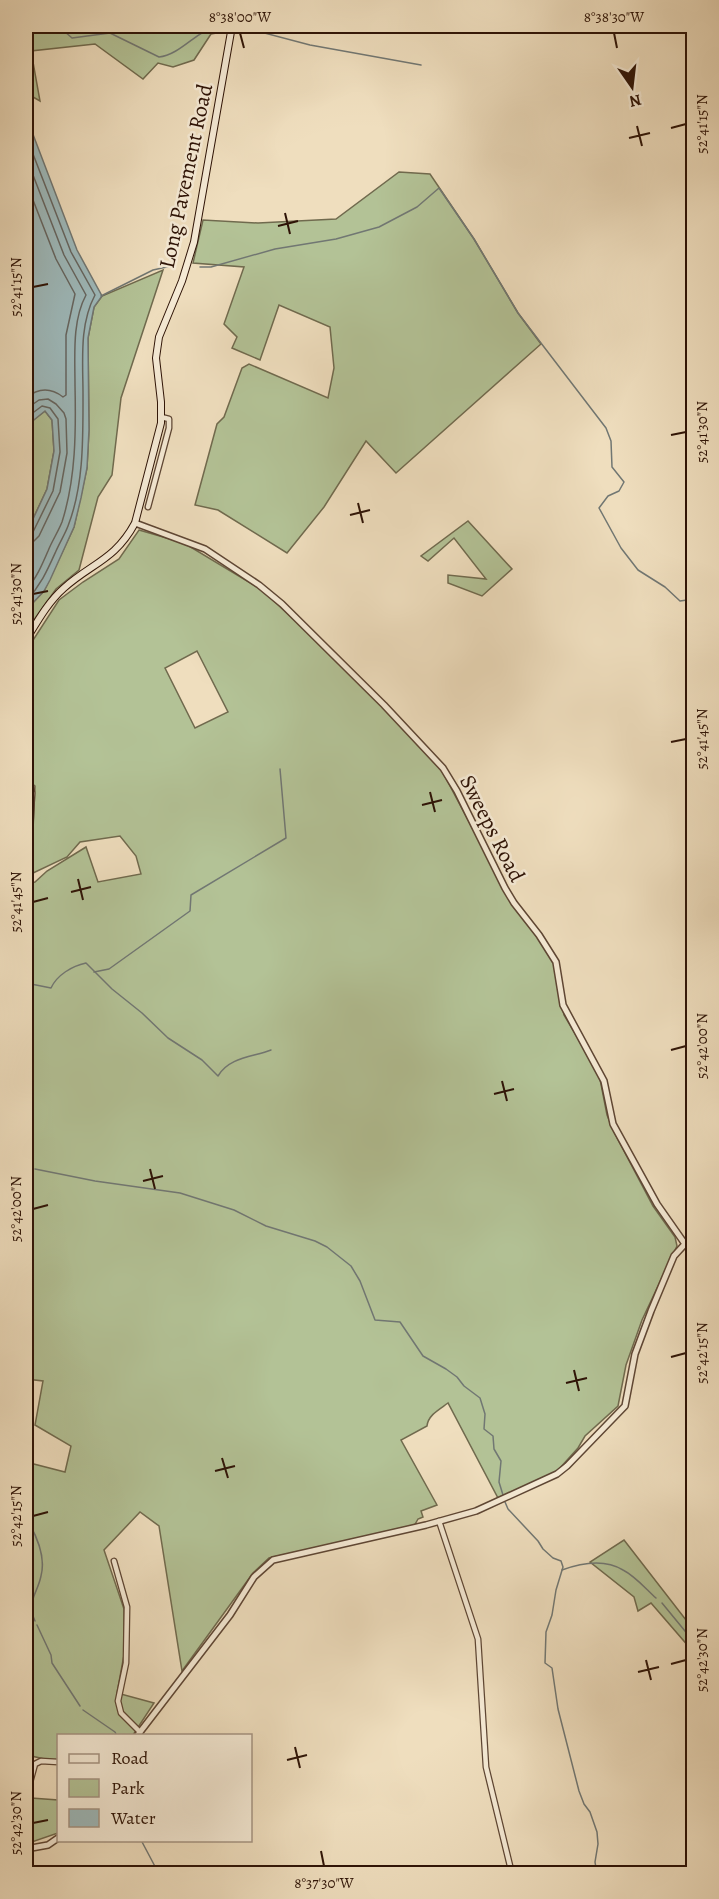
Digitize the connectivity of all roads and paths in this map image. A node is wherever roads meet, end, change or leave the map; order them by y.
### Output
1 (232, 26) edge
2 (161, 417) junction
3 (148, 507) dead end
4 (135, 523) junction
5 (26, 640) edge
6 (26, 782) edge
7 (29, 848) dead end
8 (685, 1244) junction
9 (693, 1254) edge
10 (439, 1521) junction
11 (114, 1561) dead end
12 (138, 1734) edge
13 (57, 1762) edge
14 (26, 1797) edge
15 (57, 1839) edge
16 (26, 1849) edge
17 (512, 1874) edge

1 - 2 main road, Long Pavement Road
2 - 3 street
2 - 4 main road, Long Pavement Road
4 - 5 main road, Long Pavement Road
4 - 8 street, Sweeps Road
6 - 7 street
8 - 9 street, Sweeps Road
8 - 10 street
10 - 12 street
10 - 17 street
11 - 12 street
13 - 14 street
15 - 16 street

